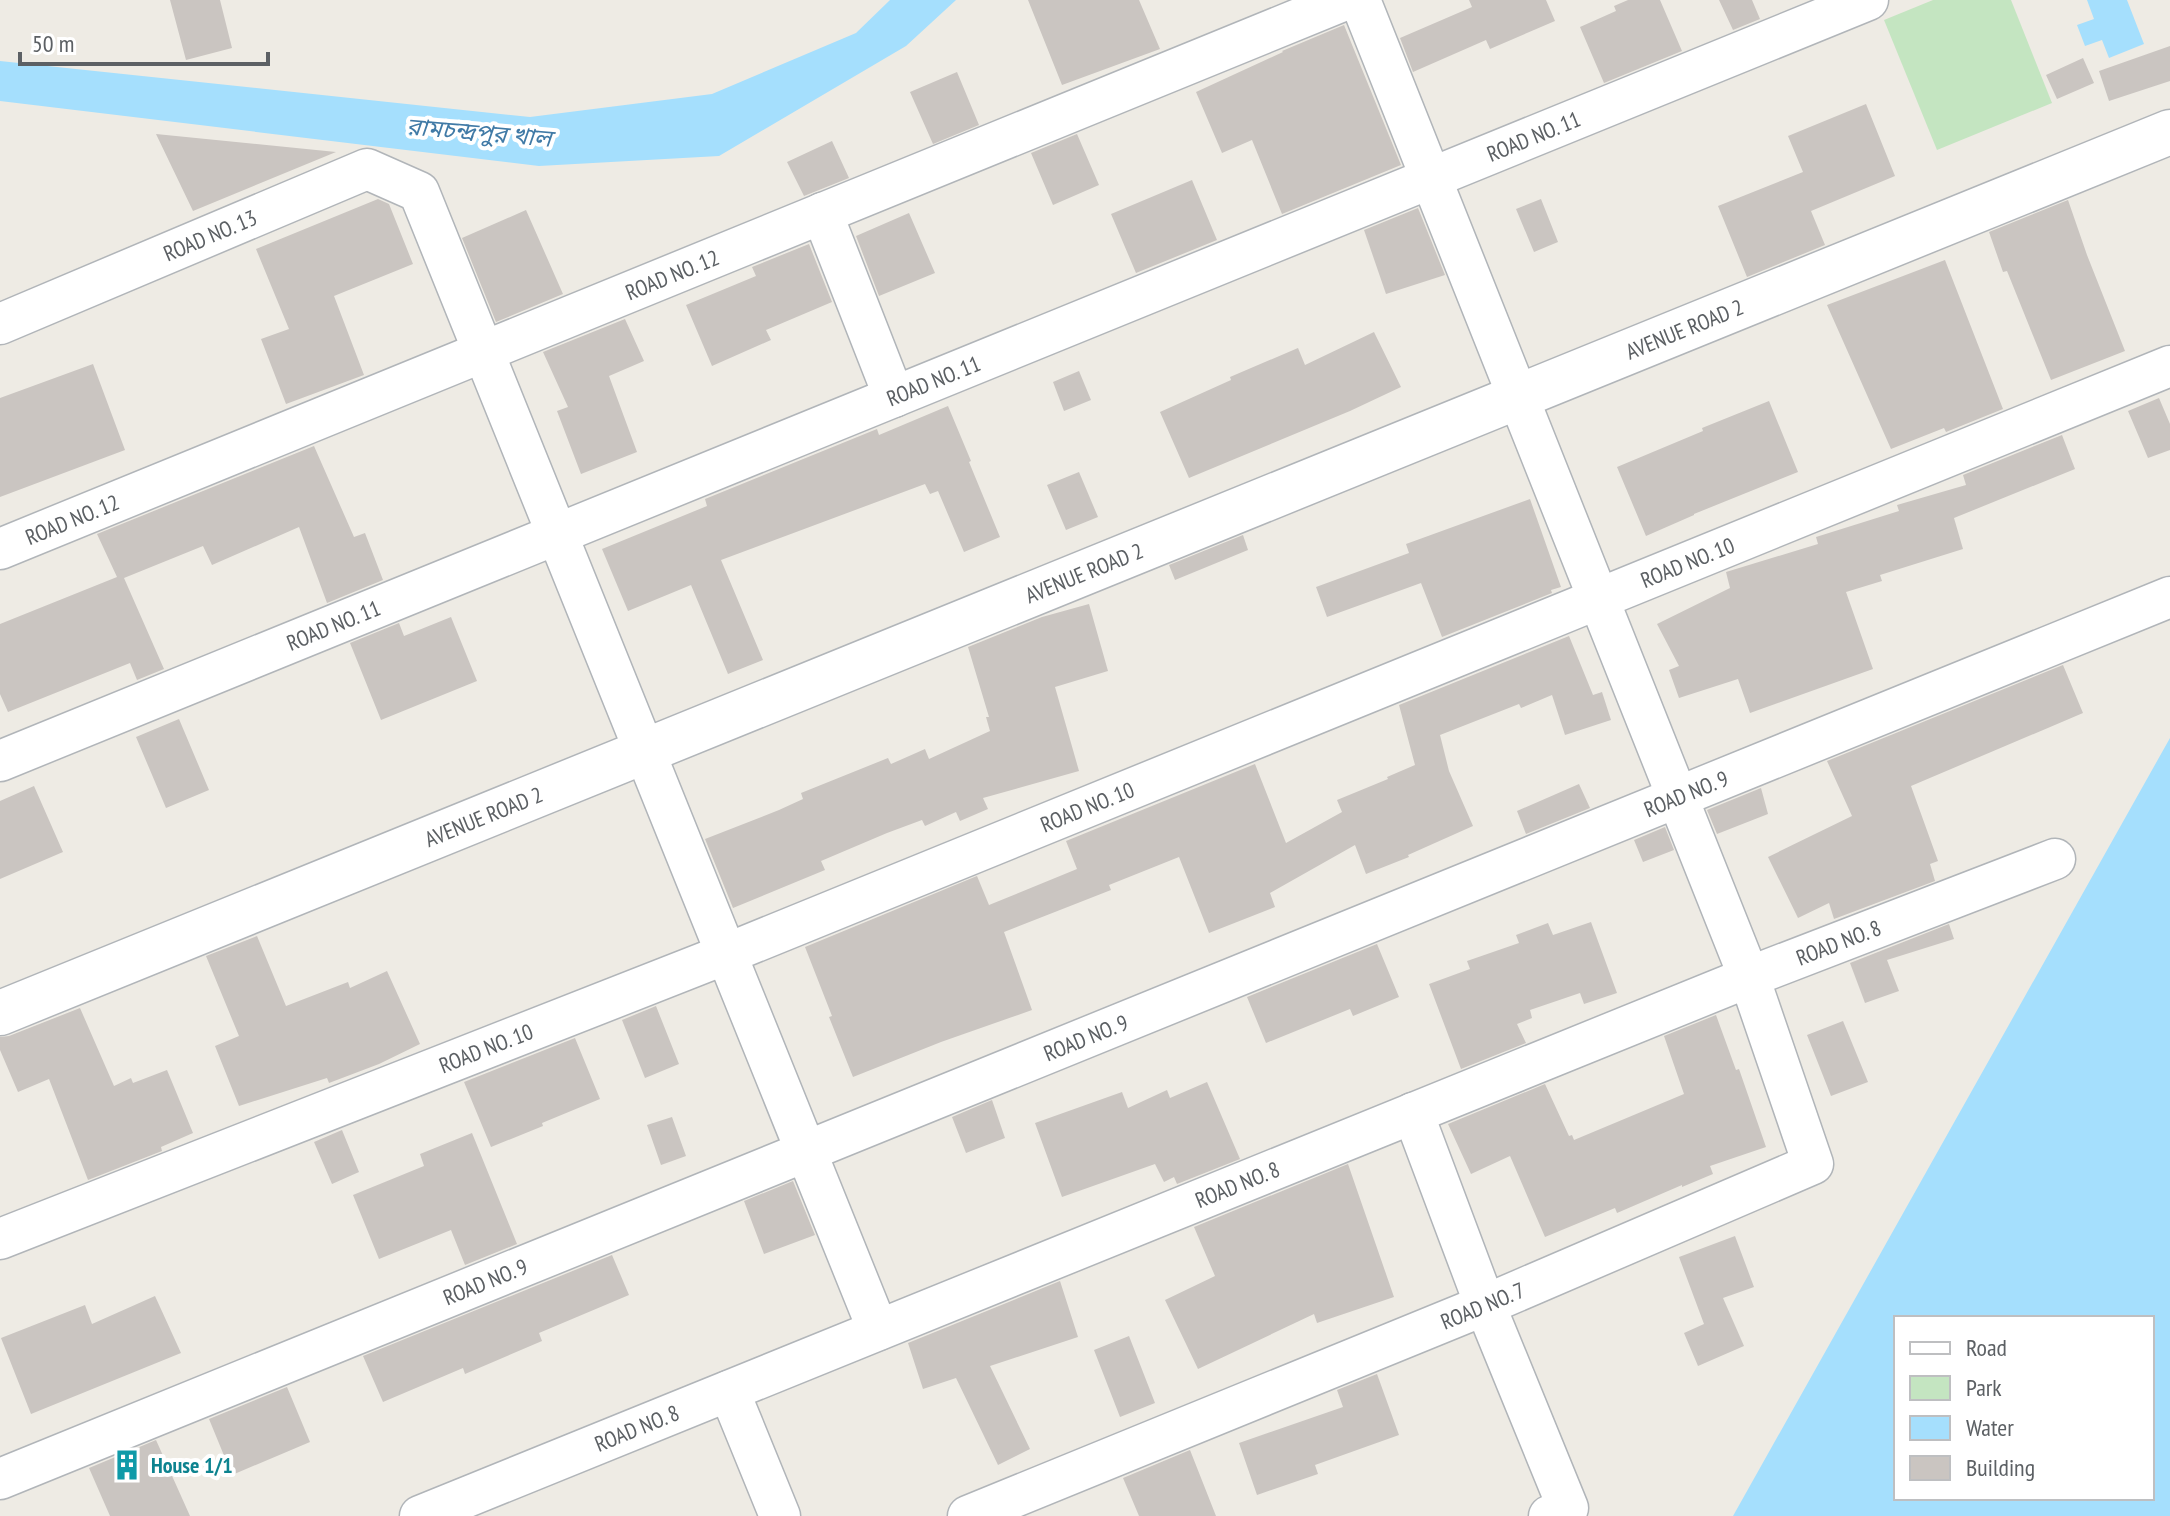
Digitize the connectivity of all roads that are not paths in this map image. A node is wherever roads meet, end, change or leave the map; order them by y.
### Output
1 (1345, 0) edge
2 (1360, 0) edge
3 (1868, 0) edge
4 (2170, 132) edge
5 (1431, 178) junction
6 (822, 213) junction
7 (0, 324) edge
8 (483, 352) junction
9 (2170, 366) edge
10 (1518, 396) junction
11 (894, 397) junction
12 (557, 534) junction
13 (0, 549) edge
14 (2170, 597) edge
15 (1599, 599) junction
16 (645, 751) junction
17 (0, 761) edge
18 (1678, 798) junction
19 (2055, 859) dead end
20 (726, 954) junction
21 (1749, 977) junction
22 (0, 1013) edge
23 (1413, 1113) junction
24 (806, 1152) junction
25 (0, 1239) edge
26 (1485, 1305) junction
27 (878, 1330) junction
28 (729, 1391) junction
29 (0, 1479) edge
30 (1558, 1512) edge
31 (420, 1516) edge
32 (780, 1516) edge
33 (968, 1516) edge

1 - 6 street, ROAD NO. 12
2 - 5 street
3 - 5 street, ROAD NO. 11
4 - 10 street, AVENUE ROAD 2
5 - 10 street
5 - 11 street, ROAD NO. 11
6 - 8 street, ROAD NO. 12
6 - 11 street
7 - 8 street, ROAD NO. 13
8 - 12 street
8 - 13 street, ROAD NO. 12
9 - 15 street, ROAD NO. 10
10 - 15 street
10 - 16 street, AVENUE ROAD 2
11 - 12 street, ROAD NO. 11
12 - 16 street
12 - 17 street, ROAD NO. 11
14 - 18 street, ROAD NO. 9
15 - 18 street
15 - 20 street, ROAD NO. 10
16 - 20 street
16 - 22 street, AVENUE ROAD 2
18 - 21 street
18 - 24 street, ROAD NO. 9
19 - 21 street, ROAD NO. 8
20 - 24 street
20 - 25 street, ROAD NO. 10
21 - 23 street, ROAD NO. 8
21 - 26 street, ROAD NO. 7
23 - 26 street
23 - 27 street, ROAD NO. 8
24 - 27 street
24 - 29 street, ROAD NO. 9
26 - 30 street
26 - 33 street, ROAD NO. 7
27 - 28 street, ROAD NO. 8
28 - 31 street, ROAD NO. 8
28 - 32 street

